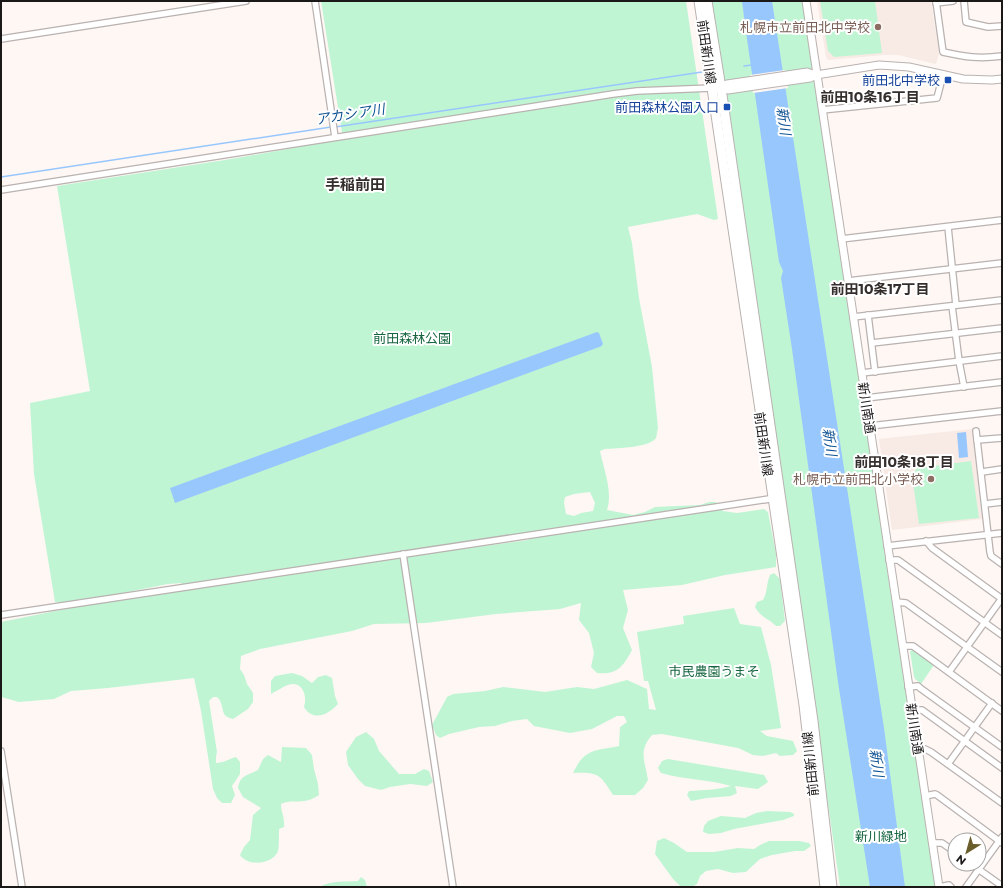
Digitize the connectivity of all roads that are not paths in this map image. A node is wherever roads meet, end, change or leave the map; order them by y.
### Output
1 (246, 1) edge
2 (315, 1) edge
3 (699, 1) edge
4 (707, 1) edge
5 (806, 1) edge
6 (953, 1) edge
7 (964, 1) edge
8 (936, 2) edge
9 (1002, 26) edge
10 (1, 39) edge
11 (1002, 56) edge
12 (816, 75) junction
13 (943, 75) junction
14 (1002, 78) edge
15 (722, 88) junction
16 (822, 110) junction
17 (334, 135) junction
18 (1, 190) edge
19 (1002, 220) edge
20 (948, 227) junction
21 (841, 239) junction
22 (1002, 264) edge
23 (952, 269) junction
24 (848, 281) junction
25 (1002, 300) edge
26 (954, 305) junction
27 (868, 315) junction
28 (853, 317) junction
29 (1002, 328) edge
30 (955, 333) junction
31 (872, 343) junction
32 (1002, 356) edge
33 (958, 362) junction
34 (875, 372) junction
35 (862, 373) junction
36 (1002, 382) edge
37 (964, 386) junction
38 (866, 398) junction
39 (1002, 411) edge
40 (870, 426) junction
41 (976, 431) dead end
42 (1002, 438) edge
43 (977, 440) junction
44 (1002, 469) edge
45 (982, 472) junction
46 (776, 498) junction
47 (1002, 502) edge
48 (985, 504) junction
49 (1002, 533) edge
50 (988, 534) junction
51 (926, 541) junction
52 (887, 546) junction
53 (403, 554) junction
54 (890, 560) junction
55 (1002, 564) edge
56 (1002, 599) edge
57 (896, 602) junction
58 (1, 615) edge
59 (985, 622) junction
60 (1002, 635) edge
61 (903, 646) junction
62 (967, 647) junction
63 (949, 672) junction
64 (1002, 672) edge
65 (908, 687) junction
66 (992, 703) junction
67 (912, 710) junction
68 (1002, 711) edge
69 (974, 727) junction
70 (964, 741) junction
71 (1002, 747) edge
72 (919, 750) junction
73 (1, 751) edge
74 (948, 764) junction
75 (1002, 768) edge
76 (925, 796) junction
77 (1002, 803) edge
78 (1001, 840) edge
79 (933, 843) junction
80 (947, 846) edge
81 (987, 858) edge
82 (976, 872) edge
83 (982, 872) edge
84 (1002, 886) edge
85 (22, 887) edge
86 (453, 887) edge
87 (825, 887) edge
88 (832, 887) edge
89 (939, 887) edge
90 (951, 887) edge
91 (966, 887) edge

1 - 10 street
2 - 17 street
3 - 15 main road, 前田新川線
4 - 15 main road, 前田新川線
5 - 12 street, 新川南通
6 - 8 street
7 - 9 street
8 - 11 street
12 - 13 street
12 - 15 street
12 - 16 street, 新川南通
13 - 14 street
13 - 16 street
15 - 17 street
15 - 46 main road, 前田新川線
16 - 21 street, 新川南通
17 - 18 street
19 - 20 street
20 - 21 street
20 - 23 street
21 - 24 street, 新川南通
22 - 23 street
23 - 24 street
23 - 26 street
24 - 28 street, 新川南通
25 - 26 street
26 - 27 street
26 - 30 street
27 - 28 street
27 - 31 street
28 - 35 street, 新川南通
29 - 30 street
30 - 31 street
30 - 33 street
31 - 34 street
32 - 33 street
33 - 34 street
33 - 37 street
34 - 35 street
35 - 38 street, 新川南通
36 - 37 street
37 - 38 street
38 - 40 street, 新川南通
39 - 40 street
40 - 52 street, 新川南通
41 - 43 street
42 - 43 street
43 - 45 street
44 - 45 street
45 - 48 street
46 - 53 street
46 - 87 main road, 前田新川線
46 - 88 main road, 前田新川線
47 - 48 street
48 - 50 street
49 - 50 street
50 - 51 street
50 - 55 street
51 - 52 street
51 - 56 street
52 - 54 street, 新川南通
53 - 58 street
53 - 86 street
54 - 57 street, 新川南通
54 - 59 street
56 - 59 street
57 - 61 street, 新川南通
57 - 62 street
59 - 60 street
59 - 62 street
61 - 63 street
61 - 65 street, 新川南通
62 - 63 street
62 - 64 street
63 - 66 street
65 - 67 street, 新川南通
65 - 69 street
66 - 68 street
66 - 69 street
67 - 70 street
67 - 72 street, 新川南通
69 - 70 street
69 - 71 street
70 - 74 street
70 - 75 street
72 - 74 street
72 - 76 street, 新川南通
73 - 85 street
74 - 77 street
76 - 78 street
76 - 79 street, 新川南通
78 - 81 street
79 - 80 street
79 - 89 street, 新川南通
82 - 91 street
83 - 84 street
89 - 90 street

